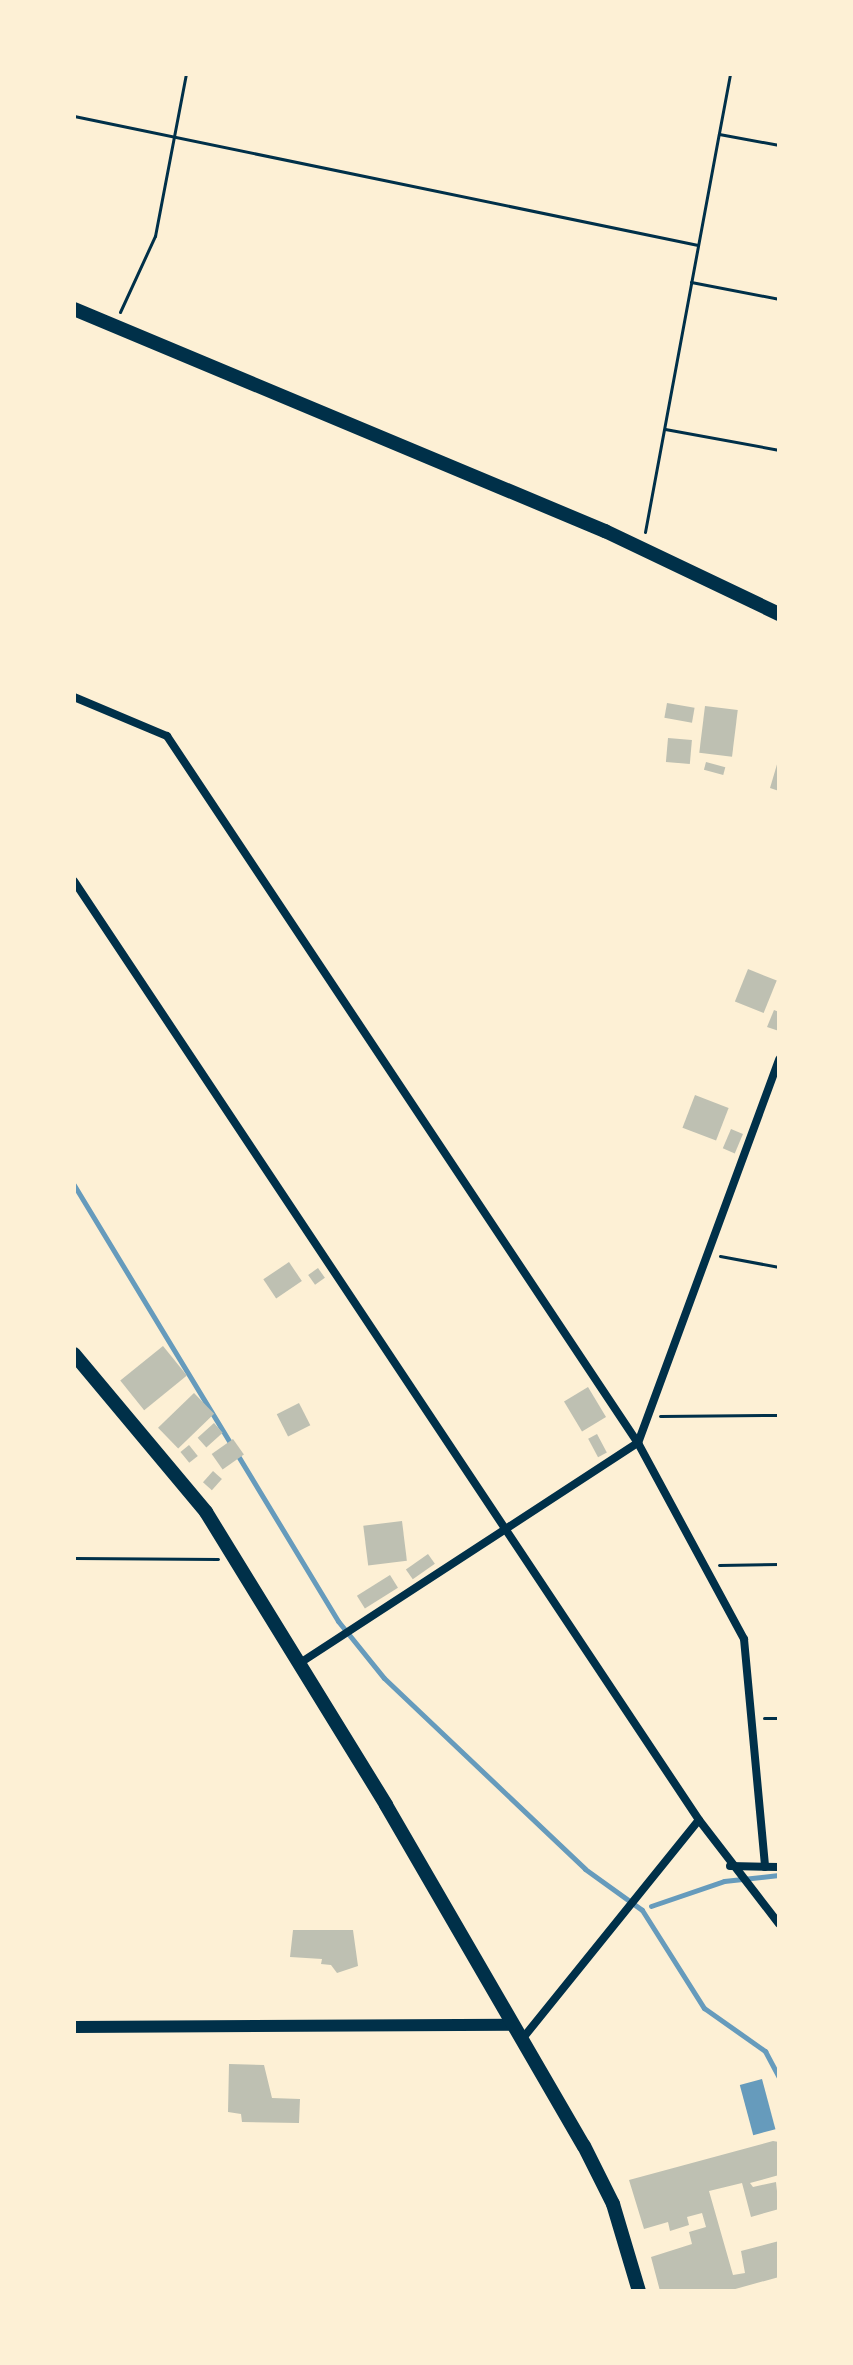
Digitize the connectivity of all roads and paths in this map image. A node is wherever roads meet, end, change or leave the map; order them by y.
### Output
1 (186, 74) edge
2 (730, 74) edge
3 (74, 116) edge
4 (719, 134) junction
5 (174, 137) junction
6 (779, 145) edge
7 (698, 245) junction
8 (691, 282) junction
9 (779, 299) edge
10 (74, 309) edge
11 (113, 326) junction
12 (664, 429) junction
13 (779, 450) edge
14 (643, 548) junction
15 (779, 614) edge
16 (74, 697) edge
17 (74, 881) edge
18 (779, 1059) edge
19 (709, 1254) junction
20 (779, 1267) edge
21 (74, 1354) edge
22 (779, 1415) edge
23 (648, 1417) junction
24 (638, 1443) junction
25 (505, 1528) junction
26 (74, 1558) edge
27 (237, 1559) junction
28 (779, 1564) edge
29 (704, 1565) junction
30 (300, 1663) junction
31 (699, 1820) junction
32 (730, 1866) junction
33 (765, 1867) junction
34 (779, 1867) edge
35 (779, 1924) edge
36 (512, 2025) junction
37 (74, 2027) edge
38 (523, 2038) junction
39 (639, 2291) edge

1 - 5 path
2 - 4 path
3 - 5 path
4 - 6 path
4 - 7 path
5 - 7 path
5 - 11 path
7 - 8 path
8 - 9 path
8 - 12 path
10 - 11 main road
11 - 14 main road
12 - 13 path
12 - 14 path
14 - 15 main road
16 - 24 street
17 - 25 street
18 - 19 street
19 - 20 path
19 - 23 street
21 - 27 main road
22 - 23 path
23 - 24 street
24 - 25 street
24 - 29 street
25 - 30 street
25 - 31 street
26 - 27 path
27 - 30 main road
28 - 29 path
29 - 33 street
30 - 36 main road
31 - 32 street
31 - 38 street
32 - 33 street
32 - 35 street
33 - 34 street
36 - 37 street
36 - 38 main road
38 - 39 main road

